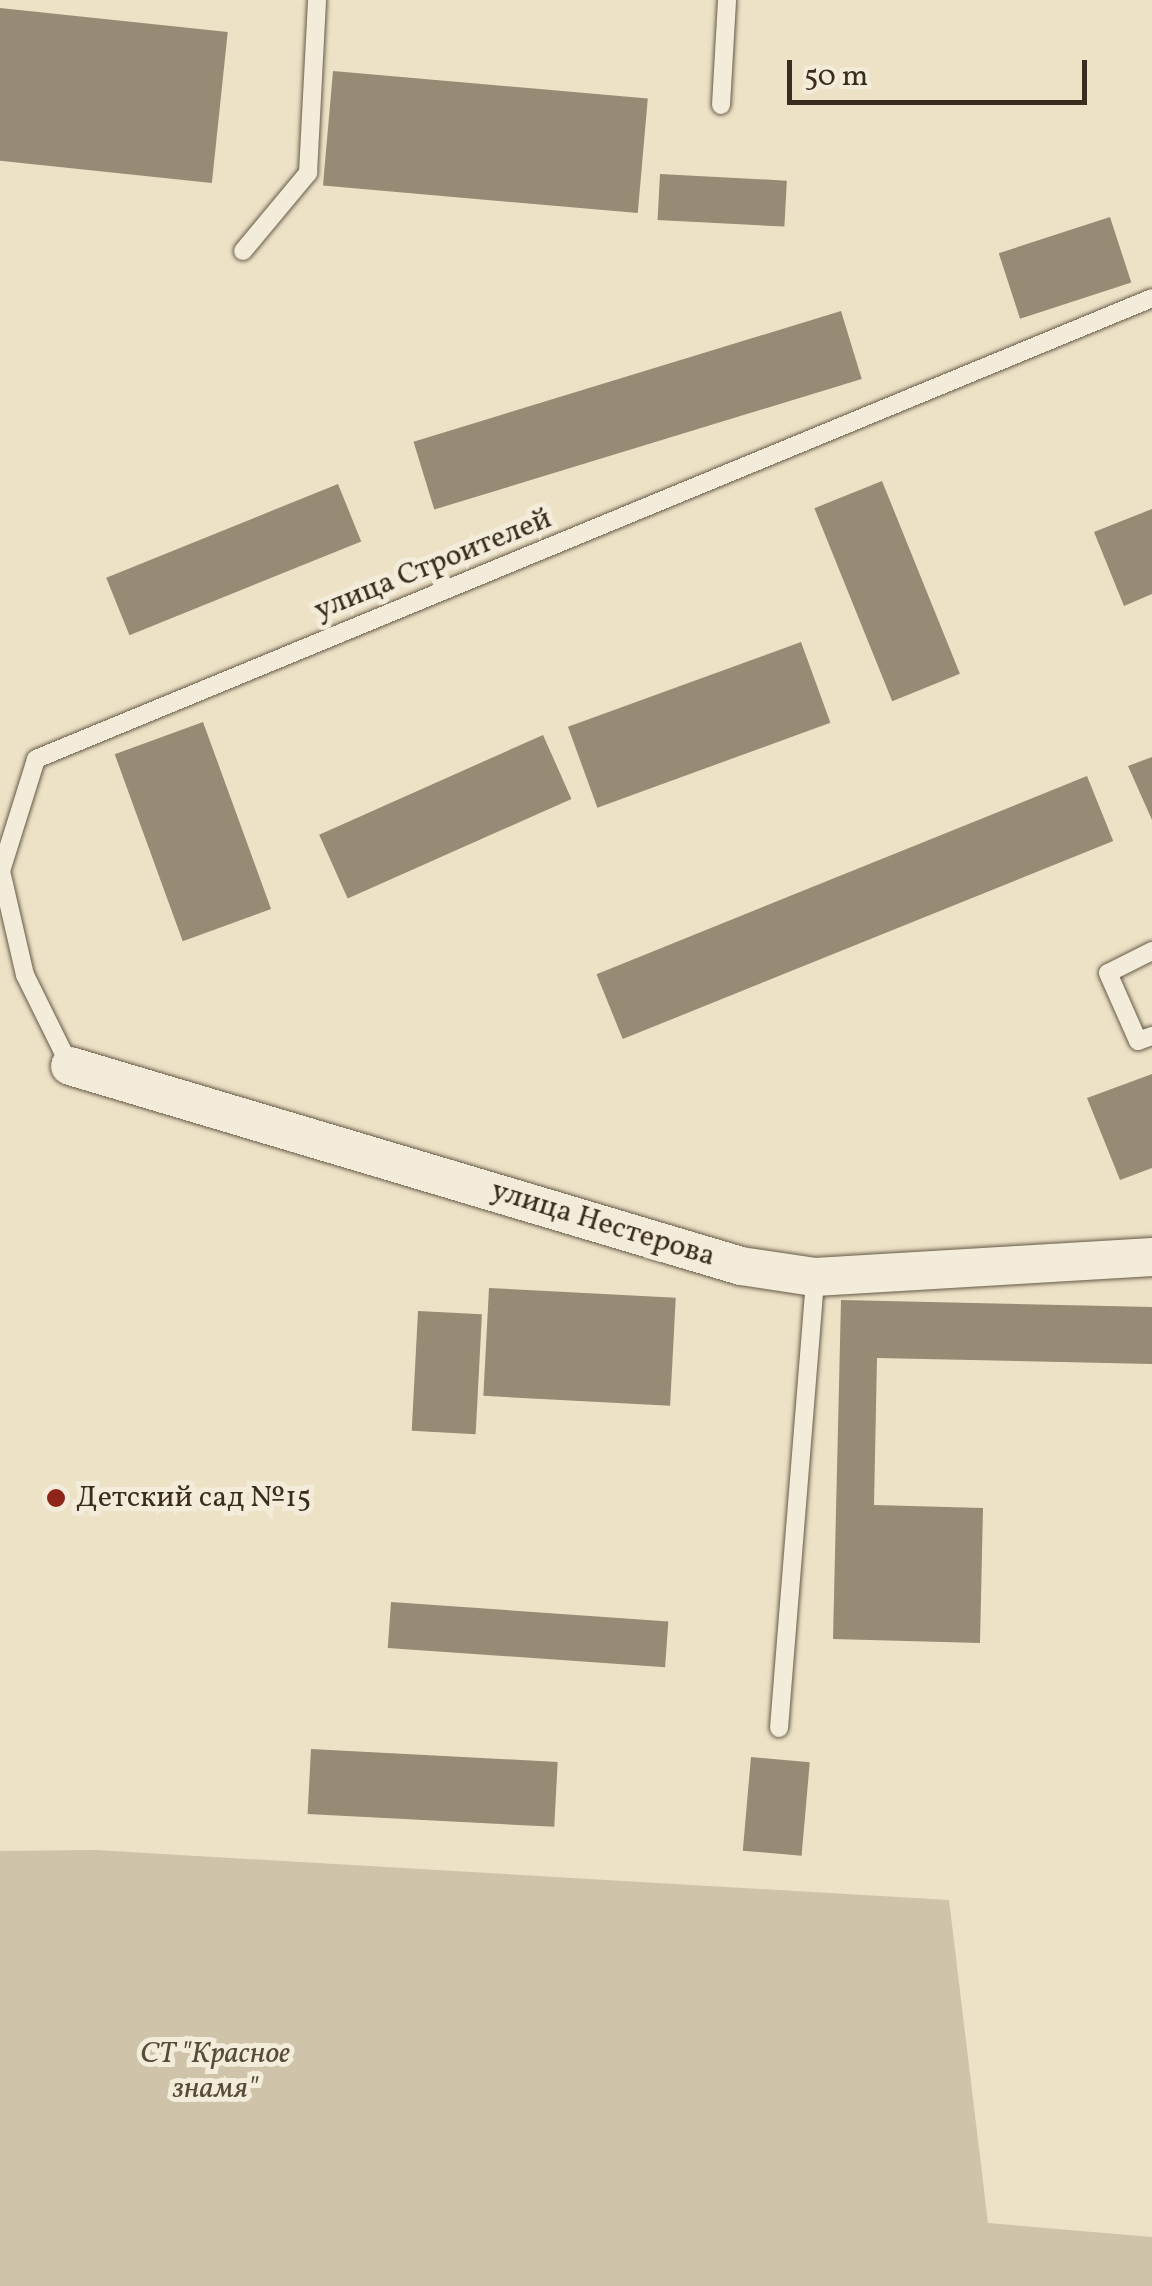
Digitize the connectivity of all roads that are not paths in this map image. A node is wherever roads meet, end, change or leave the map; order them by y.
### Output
1 (317, 0) edge
2 (727, 0) edge
3 (721, 105) dead end
4 (243, 251) dead end
5 (1152, 298) edge
6 (1152, 951) edge
7 (1152, 1036) edge
8 (70, 1066) joint
9 (1152, 1257) edge
10 (815, 1277) junction
11 (779, 1728) dead end

1 - 4 lane
2 - 3 lane
5 - 8 lane, улица Строителей
6 - 7 lane
8 - 10 street, улица Нестерова
9 - 10 street, улица Нестерова
10 - 11 lane

